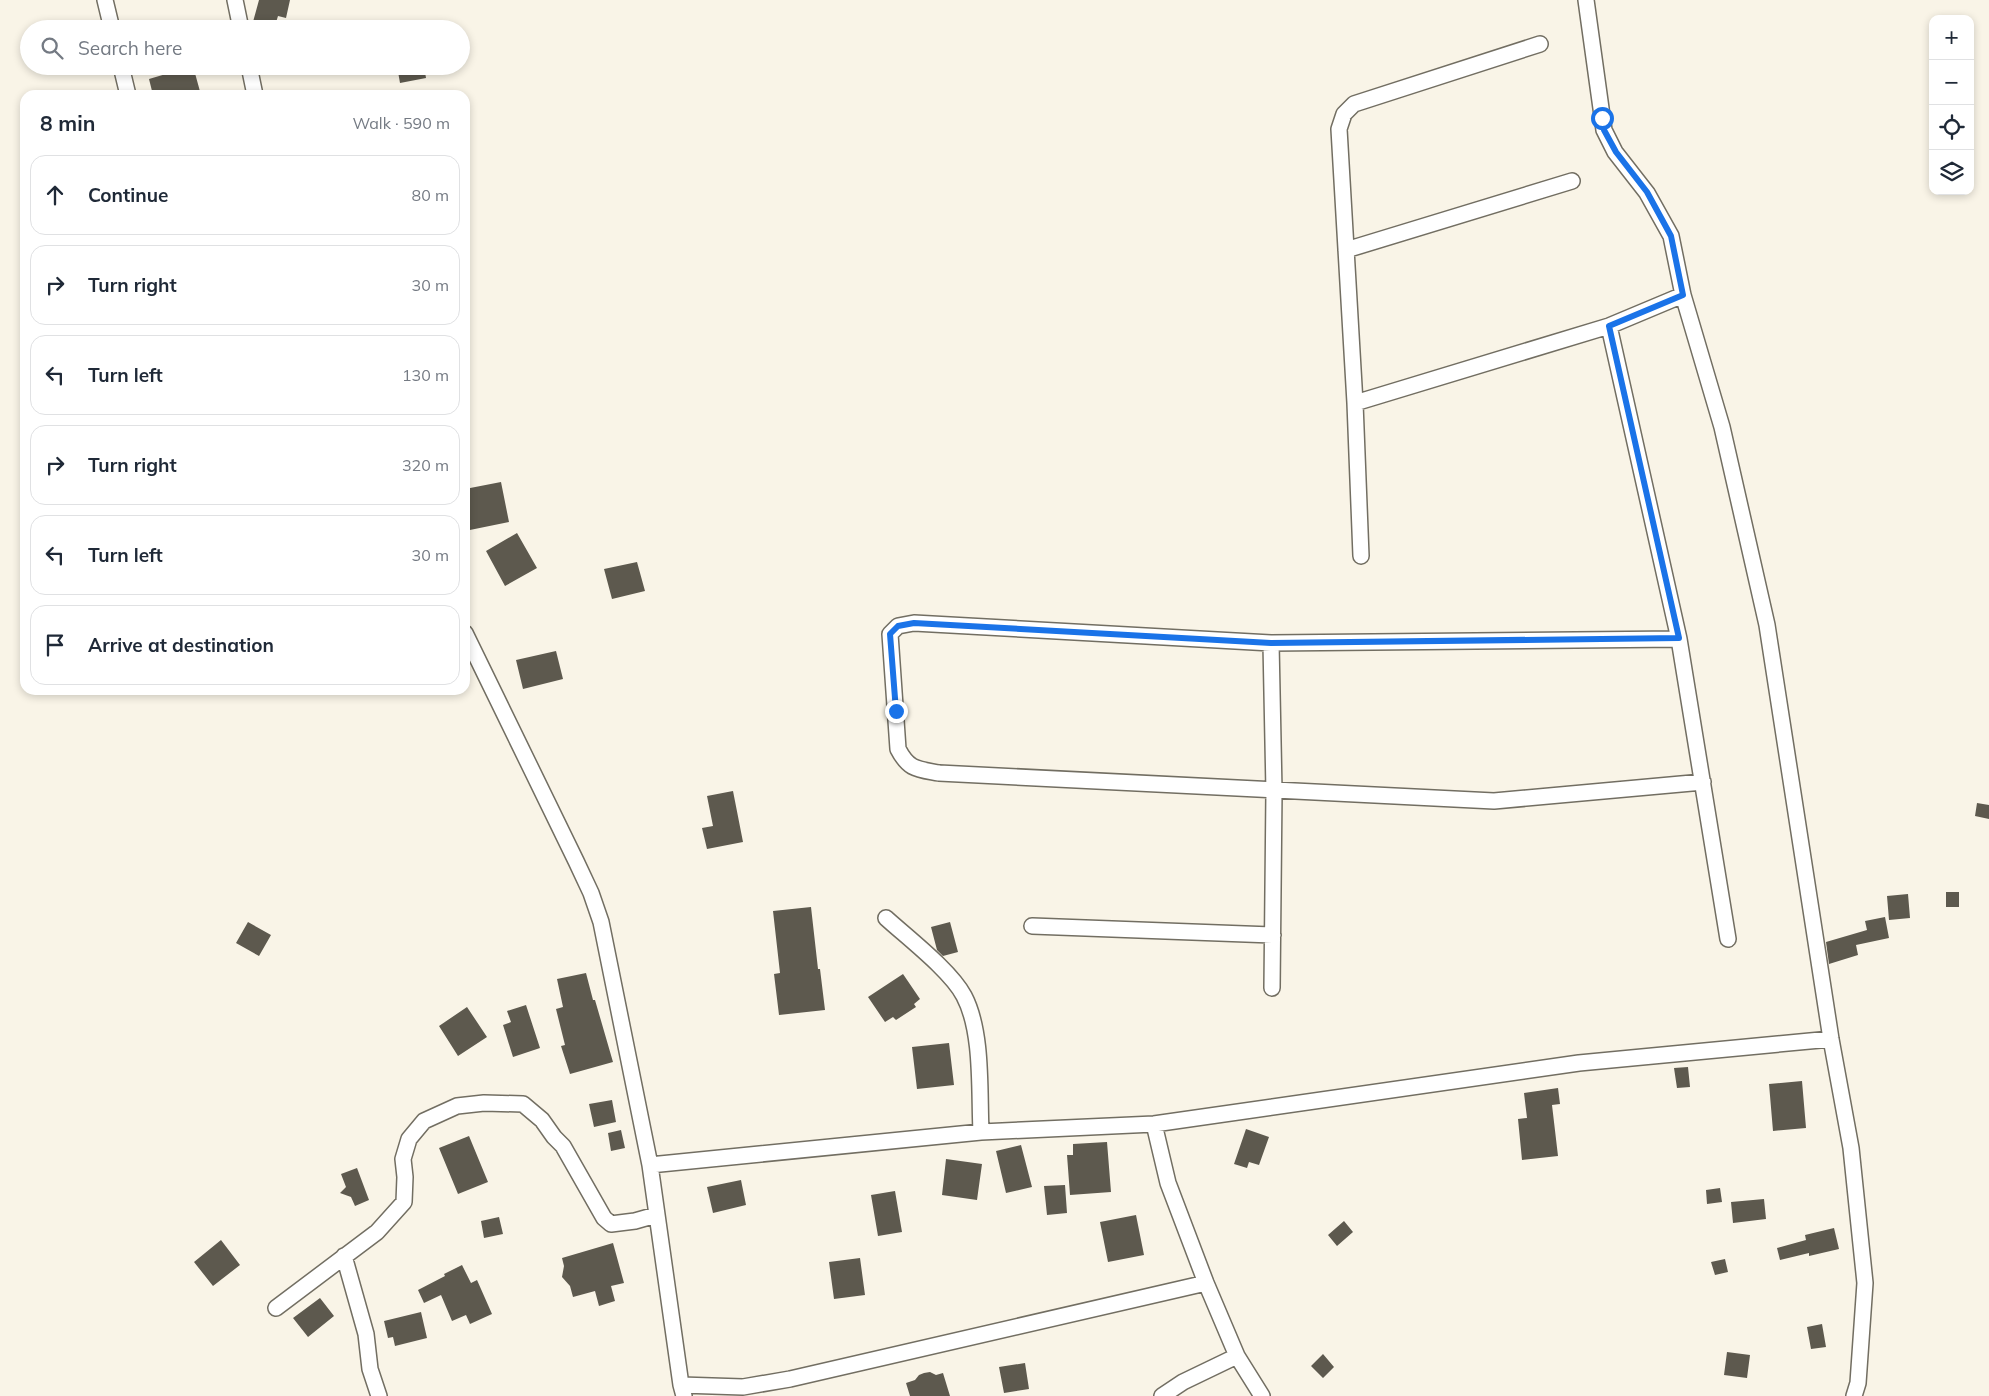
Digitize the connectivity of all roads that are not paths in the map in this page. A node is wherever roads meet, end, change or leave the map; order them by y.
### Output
1 (105, 0) edge
2 (235, 0) edge
3 (1586, 0) edge
4 (110, 20) edge
5 (239, 20) edge
6 (1540, 44) dead end
7 (123, 75) edge
8 (251, 75) edge
9 (127, 90) edge
10 (254, 90) edge
11 (1572, 181) dead end
12 (1346, 250) junction
13 (1683, 295) junction
14 (1609, 326) junction
15 (1355, 403) junction
16 (1361, 556) dead end
17 (1679, 638) junction
18 (470, 643) edge
19 (1271, 643) junction
20 (1703, 782) junction
21 (1274, 791) junction
22 (886, 918) dead end
23 (1032, 926) dead end
24 (1273, 935) junction
25 (1728, 939) dead end
26 (1272, 988) dead end
27 (1831, 1039) junction
28 (1154, 1124) junction
29 (981, 1132) junction
30 (650, 1165) junction
31 (656, 1215) junction
32 (344, 1256) junction
33 (1206, 1283) junction
34 (276, 1308) dead end
35 (1237, 1356) junction
36 (683, 1390) edge
37 (379, 1396) edge
38 (1162, 1396) edge
39 (1262, 1396) edge
40 (1854, 1396) edge

1 - 4 street
2 - 5 street
3 - 13 street
6 - 12 street
7 - 9 street
8 - 10 street
11 - 12 street
12 - 15 street
13 - 14 street
13 - 27 street
14 - 15 street
14 - 17 street
15 - 16 street
17 - 19 street
17 - 20 street
18 - 30 street
19 - 21 street
19 - 21 street
20 - 21 street
20 - 25 street
21 - 24 street
22 - 29 street
23 - 24 street
24 - 26 street
27 - 28 street
27 - 40 street
28 - 29 street
28 - 33 street
29 - 30 street
30 - 31 street
31 - 32 street
31 - 36 street
32 - 34 street
32 - 37 street
33 - 35 street
33 - 36 street
35 - 38 street
35 - 39 street

